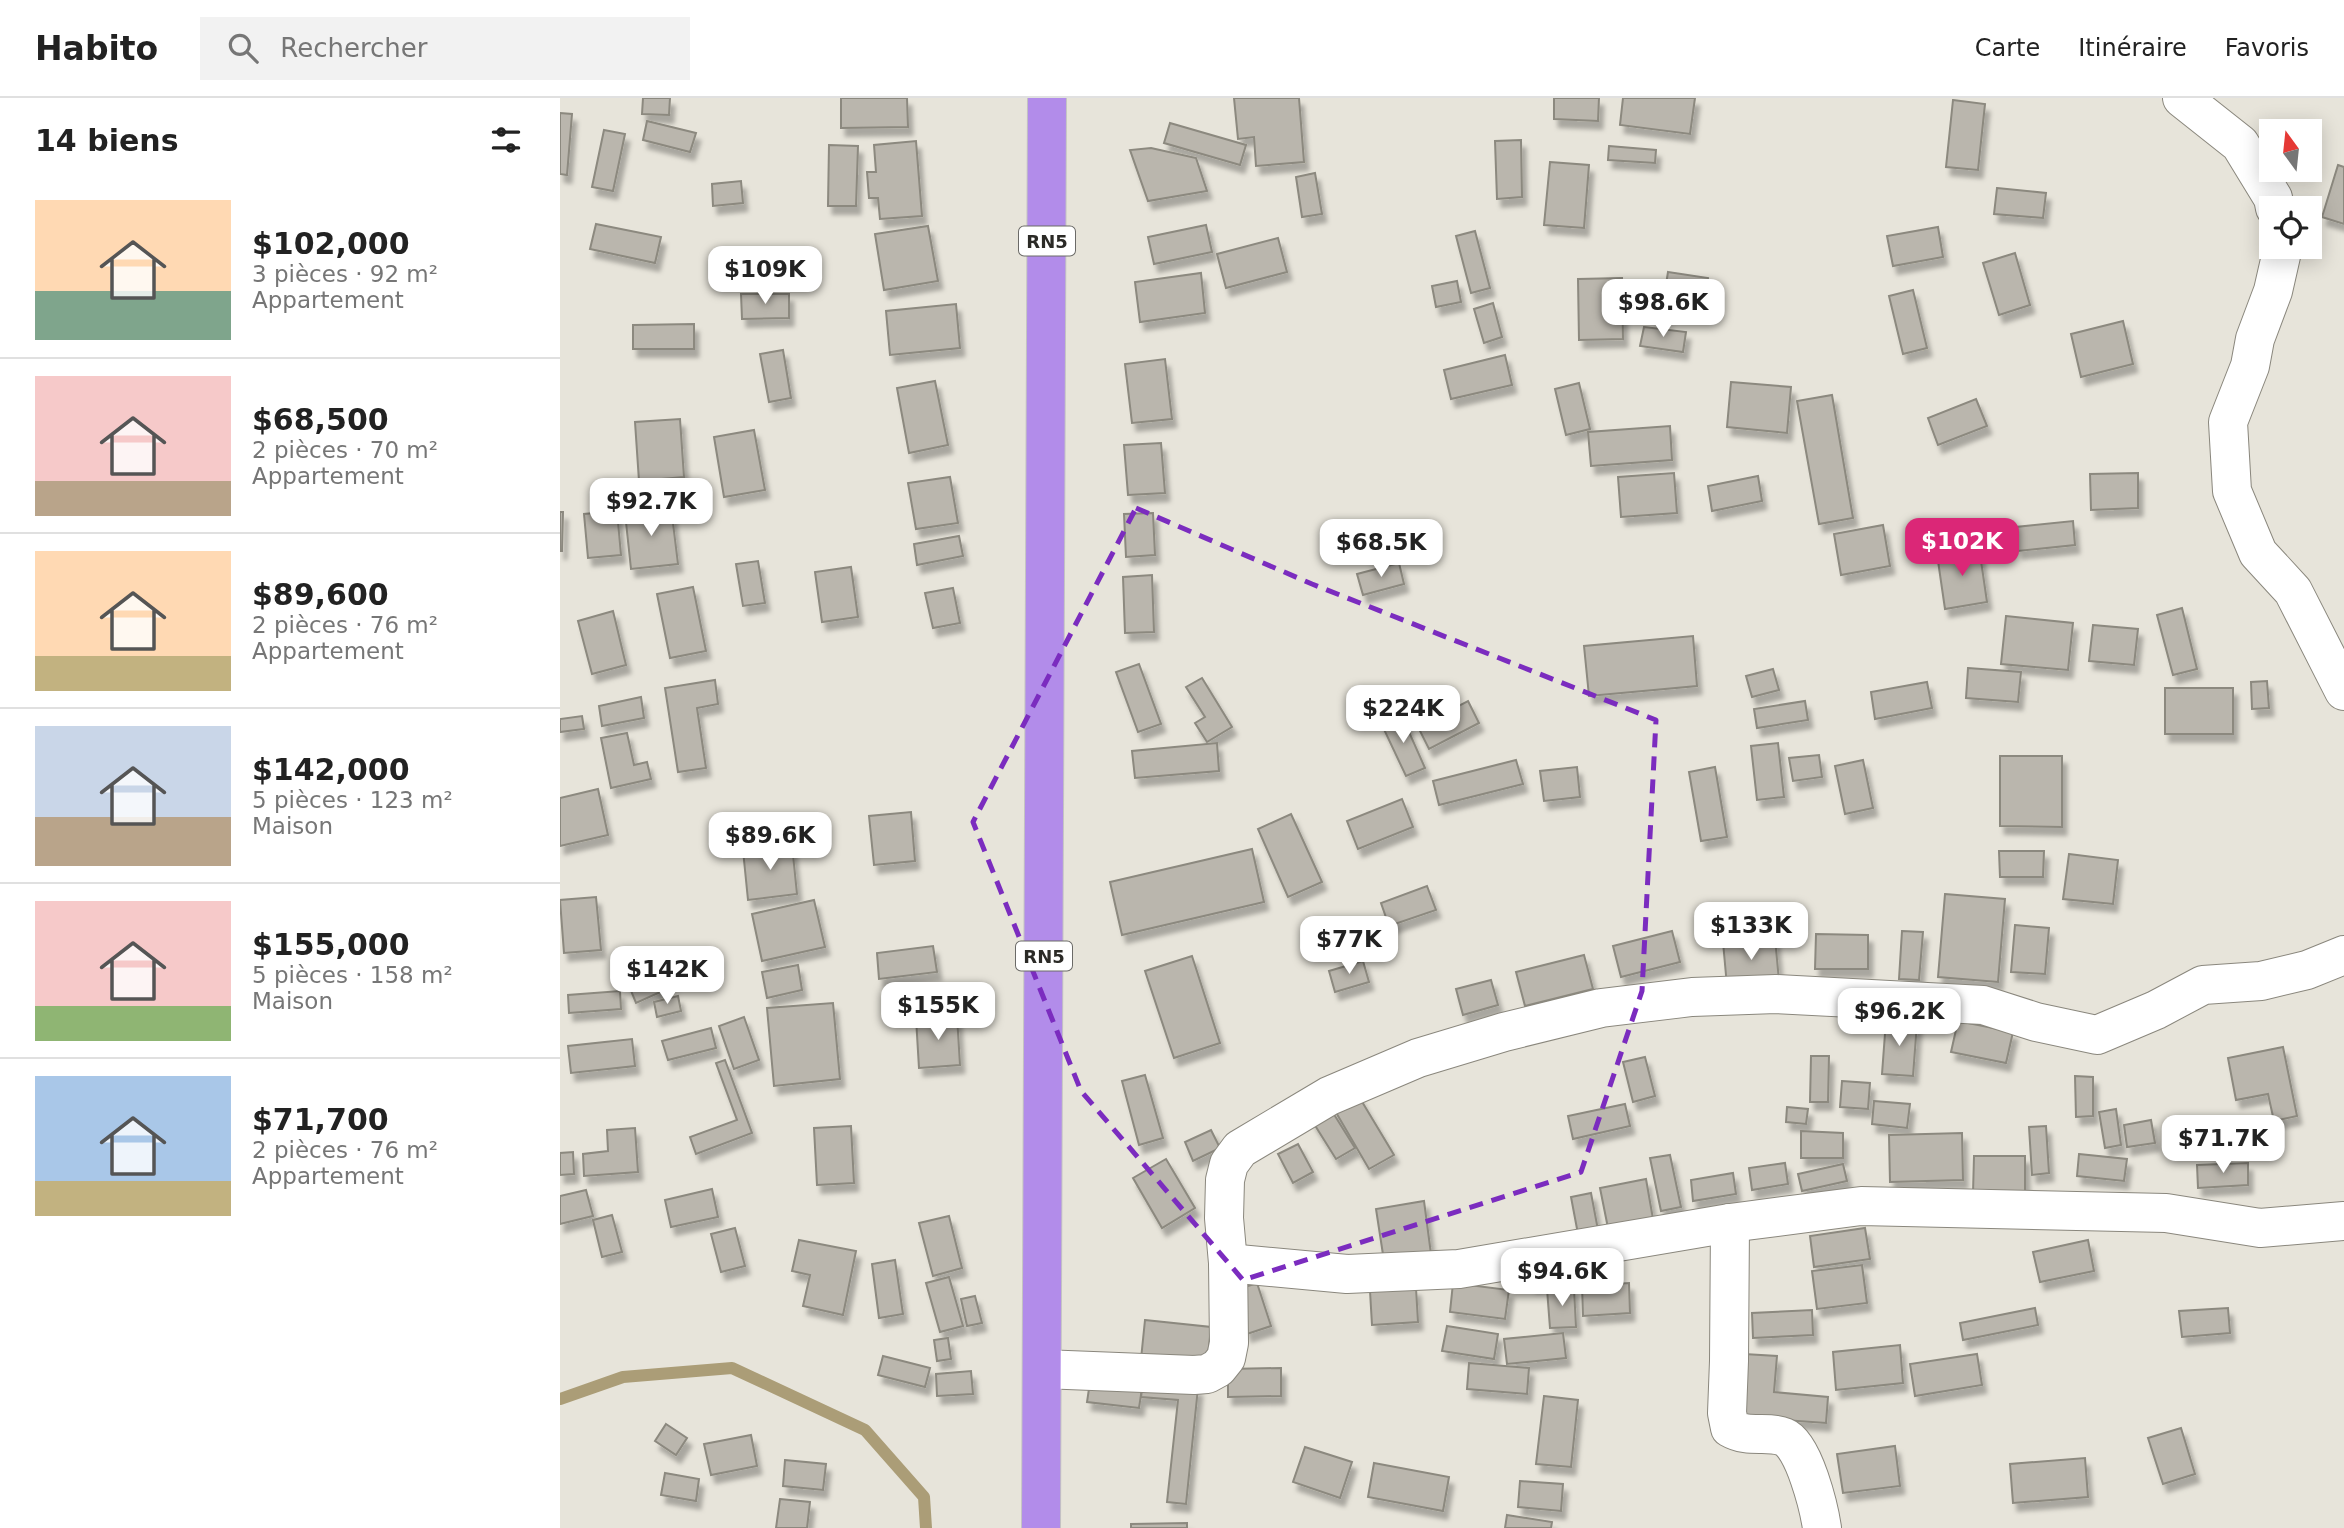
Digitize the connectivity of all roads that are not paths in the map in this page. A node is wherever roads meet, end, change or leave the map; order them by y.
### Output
1 (1047, 98) edge
2 (2182, 98) edge
3 (2272, 196) edge
4 (2280, 259) edge
5 (2344, 691) edge
6 (2344, 955) edge
7 (2344, 1221) edge
8 (1730, 1223) junction
9 (1228, 1263) junction
10 (1042, 1369) junction
11 (1041, 1528) edge
12 (1822, 1528) edge

1 - 10 highway, RN5
2 - 3 street
4 - 5 street
6 - 9 street
7 - 8 street
8 - 9 street
8 - 12 street
9 - 10 street
10 - 11 highway, RN5

